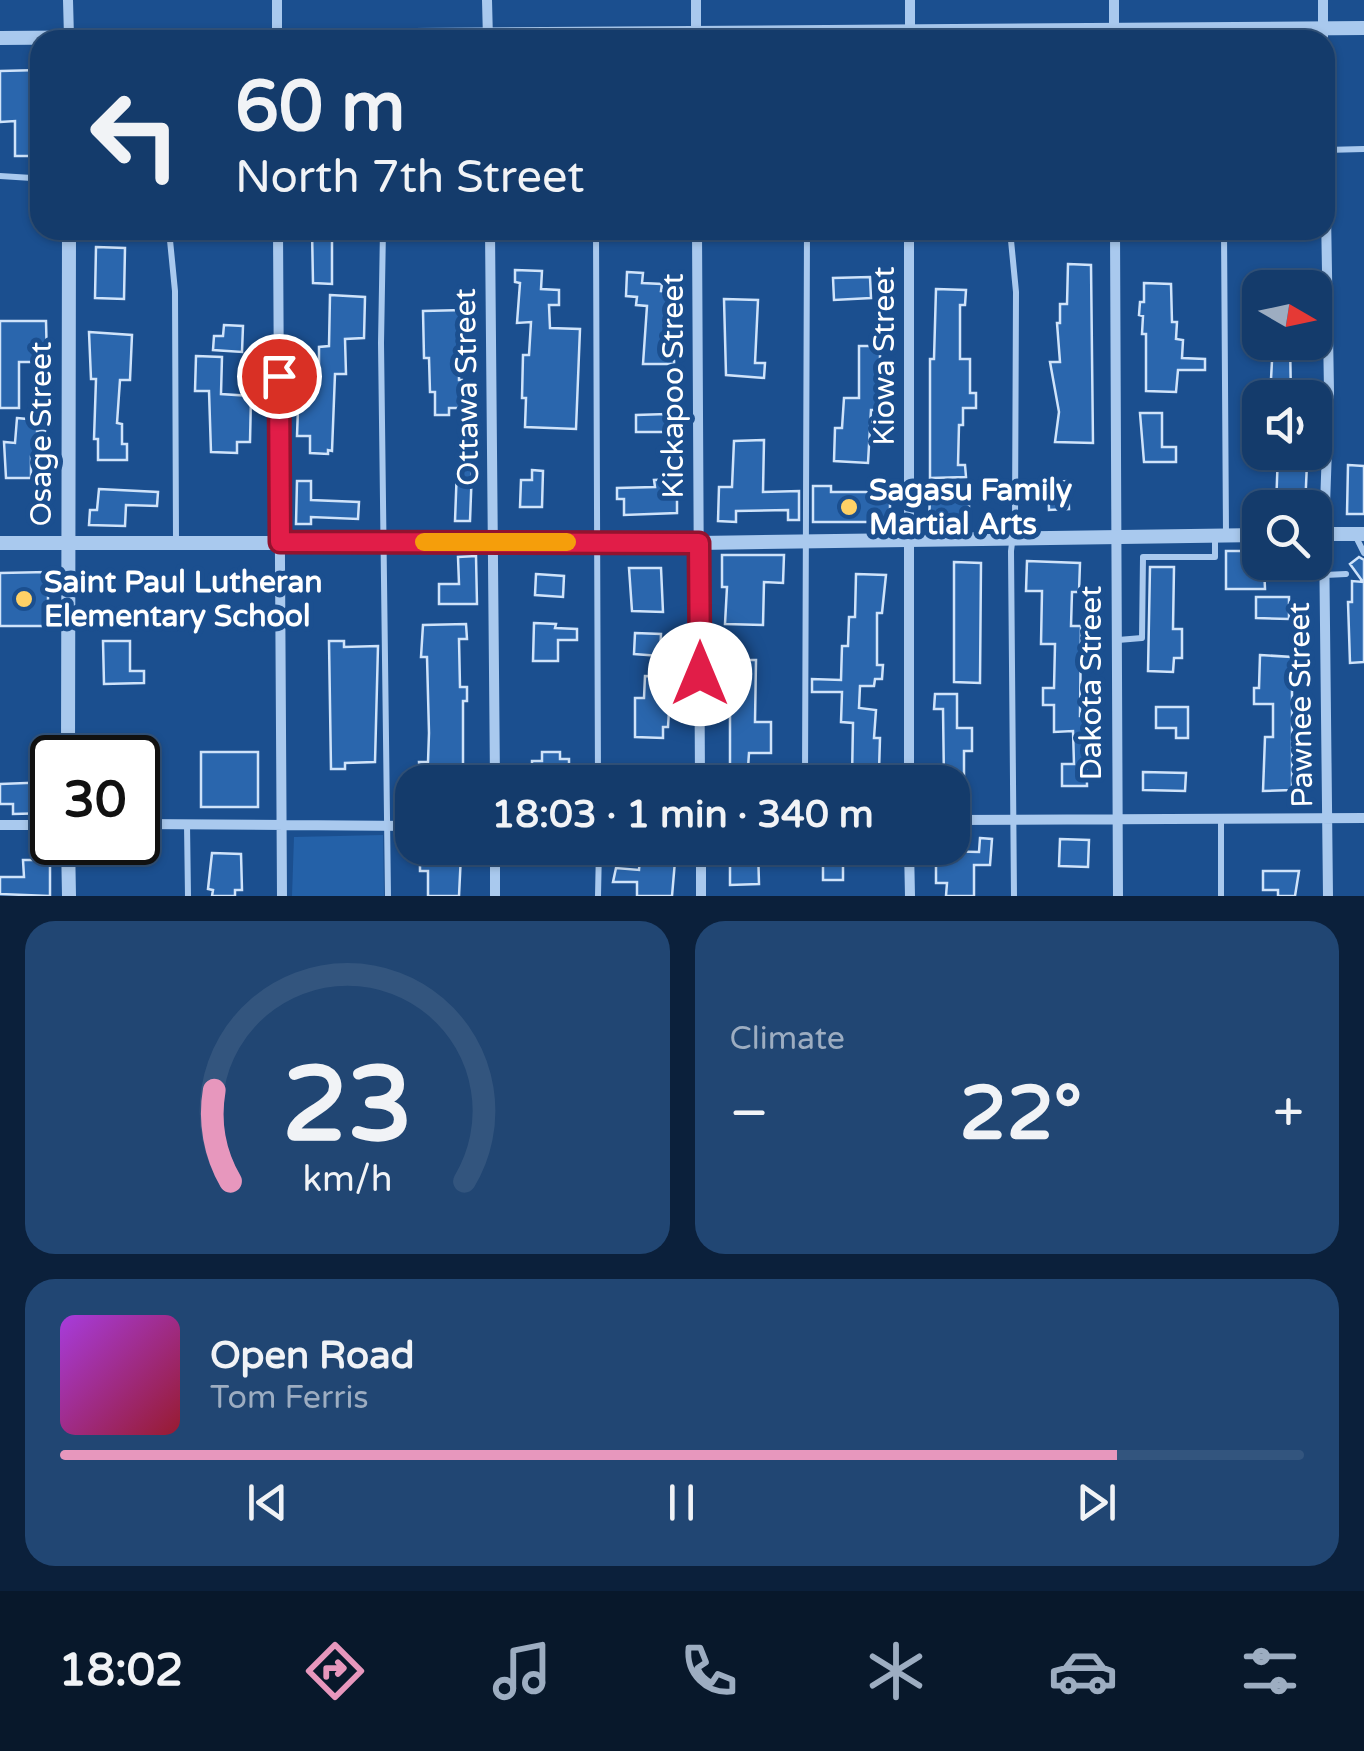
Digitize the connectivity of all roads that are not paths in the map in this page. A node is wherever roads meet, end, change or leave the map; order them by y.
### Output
1 (68, 0) edge
2 (277, 0) edge
3 (487, 0) edge
4 (696, 0) edge
5 (910, 0) edge
6 (1114, 0) edge
7 (1323, 0) edge
8 (1364, 28) edge
9 (69, 30) edge
10 (278, 30) edge
11 (488, 30) edge
12 (696, 30) edge
13 (910, 30) edge
14 (1114, 30) edge
15 (1323, 30) edge
16 (1335, 32) edge
17 (0, 38) edge
18 (30, 38) edge
19 (1364, 149) edge
20 (1335, 151) edge
21 (0, 176) edge
22 (30, 177) edge
23 (69, 240) edge
24 (170, 240) edge
25 (278, 240) edge
26 (383, 240) edge
27 (490, 240) edge
28 (596, 240) edge
29 (697, 240) edge
30 (807, 240) edge
31 (910, 240) edge
32 (1011, 240) edge
33 (1115, 240) edge
34 (1224, 240) edge
35 (1326, 240) edge
36 (1323, 490) edge
37 (1242, 534) edge
38 (1332, 534) edge
39 (1360, 534) edge
40 (1221, 535) junction
41 (1116, 536) junction
42 (1012, 538) junction
43 (909, 540) junction
44 (807, 541) junction
45 (69, 542) junction
46 (176, 542) junction
47 (280, 542) junction
48 (385, 542) junction
49 (494, 542) junction
50 (598, 542) junction
51 (0, 543) edge
52 (699, 543) junction
53 (1364, 553) edge
54 (1346, 574) dead end
55 (1332, 575) edge
56 (1324, 580) edge
57 (1116, 640) junction
58 (68, 735) edge
59 (494, 765) edge
60 (598, 765) edge
61 (700, 765) edge
62 (805, 765) edge
63 (909, 765) edge
64 (1327, 818) junction
65 (1364, 818) edge
66 (1221, 819) junction
67 (970, 820) edge
68 (1014, 820) junction
69 (1116, 820) junction
70 (160, 824) edge
71 (188, 824) junction
72 (281, 824) junction
73 (0, 825) edge
74 (30, 825) edge
75 (387, 825) junction
76 (395, 825) edge
77 (68, 865) edge
78 (495, 865) edge
79 (599, 865) edge
80 (701, 865) edge
81 (910, 865) edge
82 (69, 896) edge
83 (188, 896) edge
84 (282, 896) edge
85 (388, 896) edge
86 (496, 896) edge
87 (598, 896) edge
88 (701, 896) edge
89 (910, 896) edge
90 (1014, 896) edge
91 (1118, 896) edge
92 (1222, 896) edge
93 (1328, 896) edge

1 - 9 street
2 - 10 street
3 - 11 street
4 - 12 street
5 - 13 street
6 - 14 street
7 - 15 street
8 - 16 street
17 - 18 street
19 - 20 lane
21 - 22 lane
23 - 45 street, Osage Street
24 - 46 lane
25 - 47 street
26 - 48 lane
27 - 49 street, Ottawa Street
28 - 50 lane
29 - 52 street, Kickapoo Street
30 - 44 lane
31 - 43 street, Kiowa Street
32 - 42 lane
33 - 41 street, Dakota Street
34 - 40 lane
35 - 36 street, Pawnee Street
37 - 40 street
38 - 39 street
39 - 53 lane
40 - 41 street
40 - 57 lane
41 - 42 street
41 - 57 street, Dakota Street
42 - 43 street
42 - 68 lane
43 - 44 street
43 - 63 street, Kiowa Street
44 - 52 street
44 - 62 lane
45 - 46 street
45 - 51 street
45 - 58 street, Osage Street
46 - 47 street
47 - 48 street
47 - 72 street
48 - 49 street
48 - 75 lane
49 - 50 street
49 - 59 street, Ottawa Street
50 - 52 street
50 - 60 lane
52 - 61 street, Kickapoo Street
54 - 55 lane
56 - 64 street, Pawnee Street
57 - 69 street, Dakota Street
64 - 65 street
64 - 66 street
64 - 93 street, Pawnee Street
66 - 69 street
66 - 92 lane
67 - 68 street
68 - 69 street
68 - 90 lane
69 - 91 street, Dakota Street
70 - 71 street
71 - 72 street
71 - 83 lane
72 - 75 street
72 - 84 street
73 - 74 street
75 - 76 street
75 - 85 lane
77 - 82 street
78 - 86 street
79 - 87 lane
80 - 88 street
81 - 89 street

